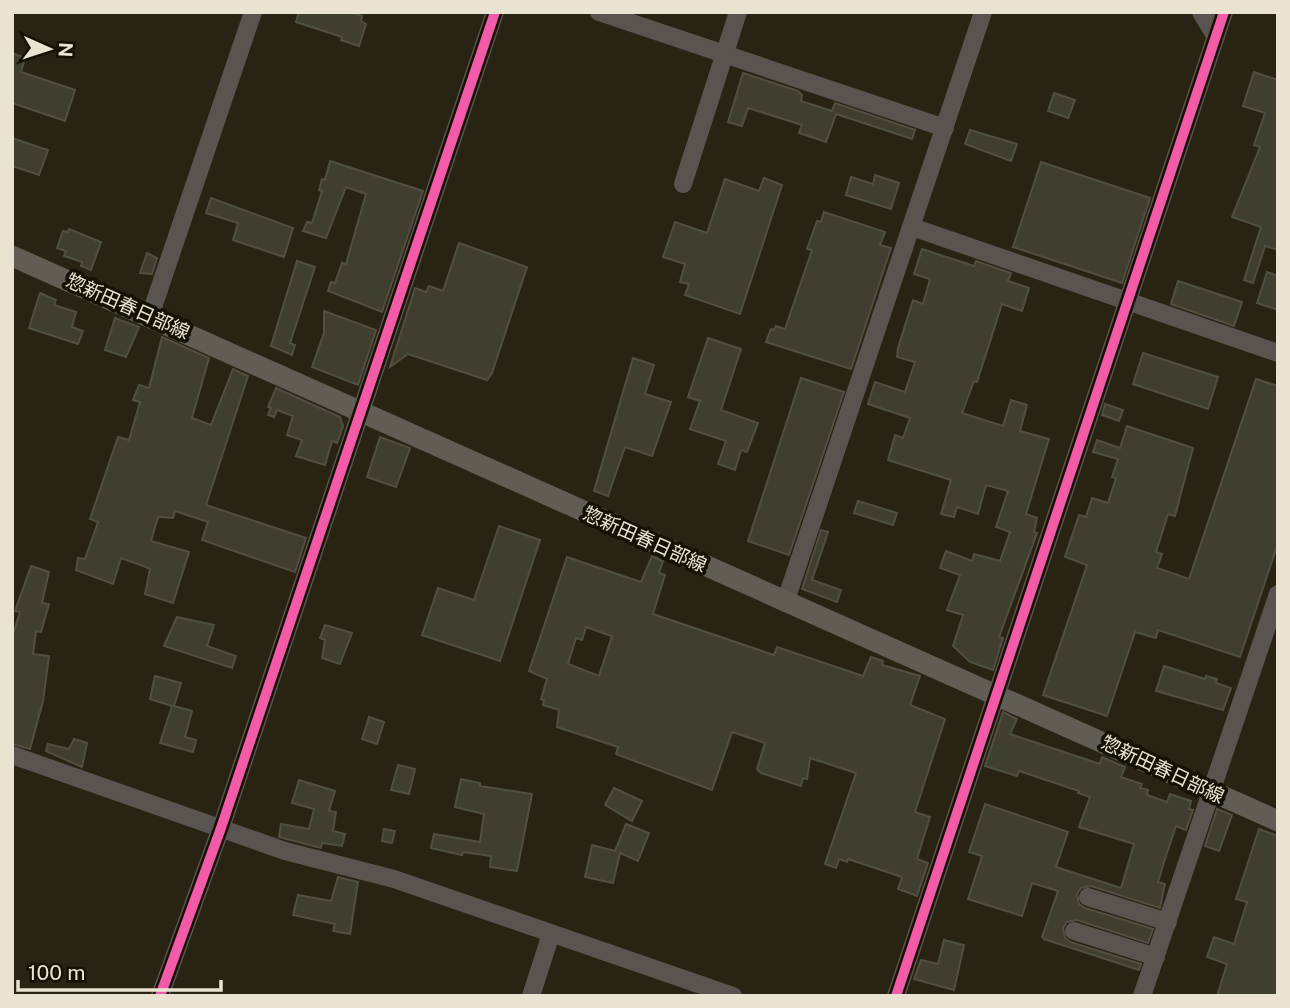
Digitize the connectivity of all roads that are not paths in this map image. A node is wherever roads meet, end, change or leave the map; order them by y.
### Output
1 (253, 12) edge
2 (495, 12) edge
3 (598, 12) edge
4 (738, 12) edge
5 (984, 12) edge
6 (1201, 12) edge
7 (1224, 12) edge
8 (1216, 37) junction
9 (725, 52) junction
10 (945, 128) junction
11 (683, 184) dead end
12 (912, 227) junction
13 (12, 256) edge
14 (1128, 300) junction
15 (150, 316) junction
16 (1278, 353) edge
17 (362, 411) junction
18 (1278, 594) edge
19 (785, 603) junction
20 (996, 692) junction
21 (12, 755) edge
22 (1213, 792) junction
23 (1278, 821) edge
24 (221, 828) junction
25 (1088, 897) dead end
26 (1168, 922) junction
27 (1074, 931) dead end
28 (551, 934) junction
29 (1156, 957) junction
30 (160, 996) edge
31 (531, 996) edge
32 (733, 996) edge
33 (896, 996) edge
34 (1142, 996) edge

1 - 15 street
2 - 17 street
3 - 9 street
4 - 9 street
5 - 10 street
6 - 8 street
7 - 8 street
8 - 14 street
9 - 10 street
9 - 11 street
10 - 12 street
12 - 14 street
12 - 19 street
13 - 15 main road, 惣新田春日部線
14 - 16 street
14 - 20 street
15 - 17 main road, 惣新田春日部線
17 - 19 main road, 惣新田春日部線
17 - 24 street
18 - 22 street
19 - 20 main road, 惣新田春日部線
20 - 22 main road, 惣新田春日部線
20 - 33 street
21 - 24 street
22 - 23 main road, 惣新田春日部線
22 - 26 street
24 - 28 street
24 - 30 street
25 - 26 street
26 - 29 street
27 - 29 street
28 - 31 street
28 - 32 street
29 - 34 street

